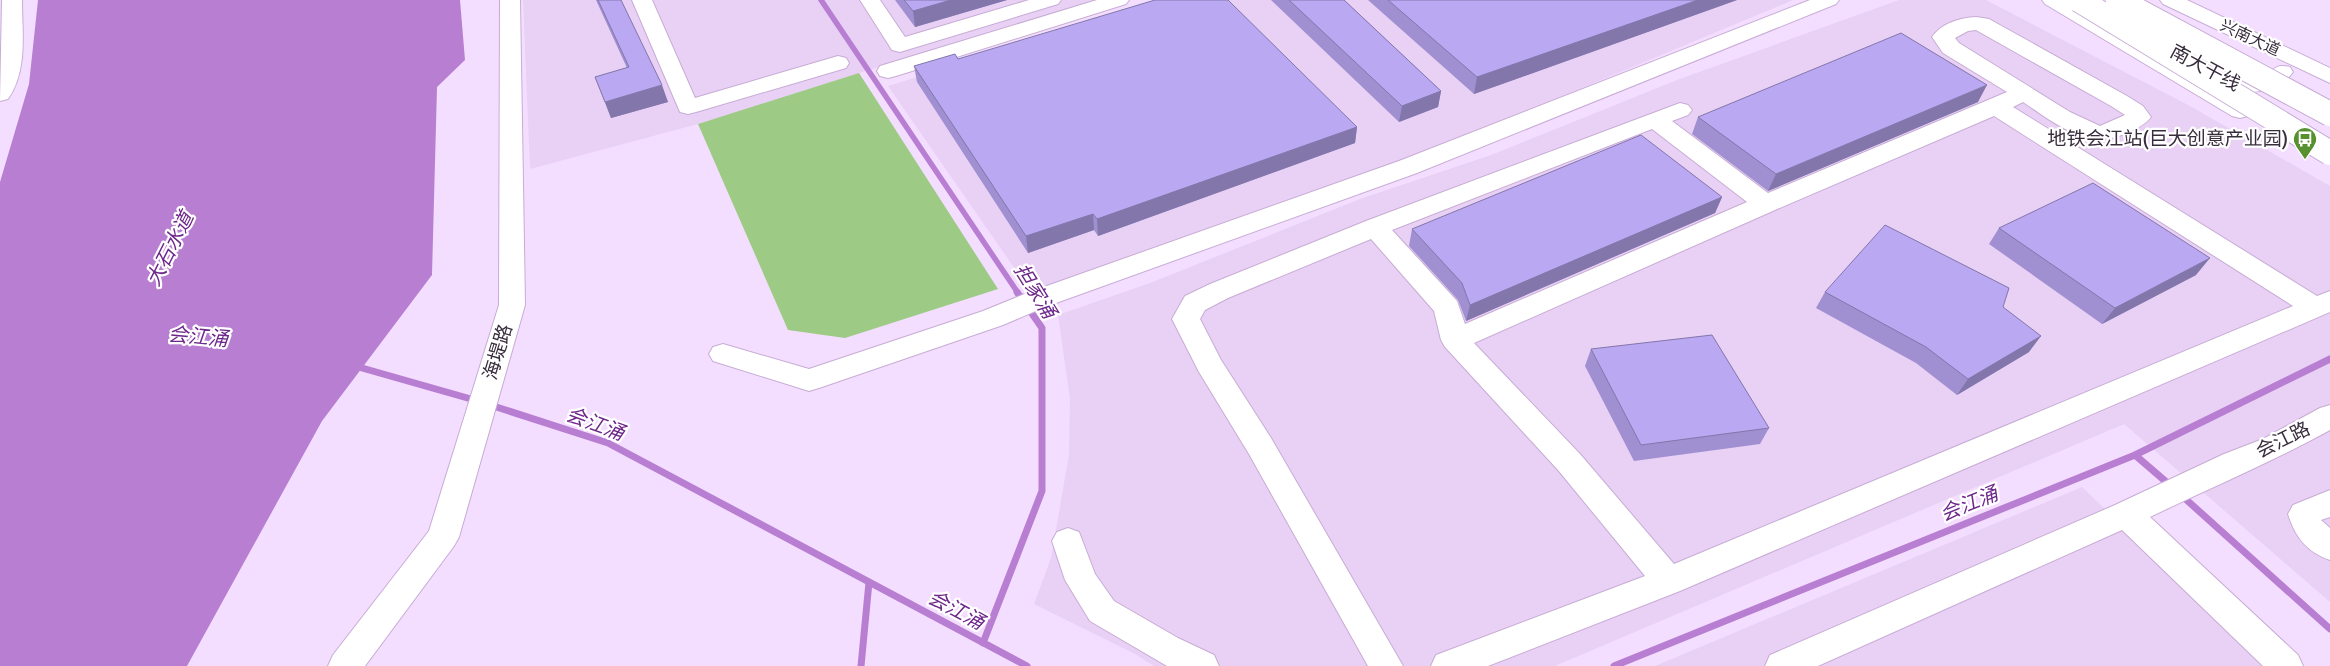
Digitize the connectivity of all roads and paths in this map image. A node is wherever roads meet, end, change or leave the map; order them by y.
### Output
1 (12, 0) edge
2 (642, 0) edge
3 (870, 0) edge
4 (1119, 0) edge
5 (1828, 0) edge
6 (2052, 0) edge
7 (2078, 0) edge
8 (2118, 0) edge
9 (2170, 0) edge
10 (515, 1) edge
11 (1061, 16) edge
12 (2282, 52) junction
13 (838, 63) dead end
14 (888, 71) dead end
15 (2330, 76) edge
16 (2225, 85) junction
17 (2024, 93) junction
18 (0, 94) edge
19 (1996, 107) junction
20 (1680, 110) dead end
21 (2330, 114) edge
22 (1655, 120) junction
23 (2330, 135) edge
24 (2330, 144) edge
25 (2330, 153) edge
26 (2330, 164) edge
27 (1766, 204) junction
28 (1375, 227) junction
29 (2322, 304) edge
30 (1455, 340) junction
31 (723, 354) dead end
32 (2330, 416) edge
33 (2330, 503) edge
34 (2126, 514) junction
35 (1068, 541) dead end
36 (2330, 547) edge
37 (1669, 581) junction
38 (345, 666) edge
39 (1202, 666) edge
40 (1386, 666) edge
41 (1448, 666) edge
42 (1782, 666) edge
43 (2286, 666) edge

1 - 18 main road
2 - 13 main road
3 - 11 main road
4 - 11 main road
5 - 31 main road
6 - 26 main road
7 - 16 main road
7 - 23 main road, 南大干线, bridge
7 - 25 main road, bridge
8 - 21 main road, 南大干线, bridge
9 - 12 main road, 兴南大道
10 - 38 main road, 海堤路
11 - 14 main road
12 - 15 main road, 兴南大道
12 - 16 main road
16 - 24 main road
17 - 17 main road
17 - 19 main road
19 - 27 main road
19 - 29 main road
20 - 22 main road
22 - 27 main road
22 - 28 main road
27 - 30 main road
28 - 30 main road
28 - 40 main road
29 - 37 main road
30 - 37 main road
32 - 34 main road, 会江路
33 - 36 main road
34 - 42 main road, 会江路
34 - 43 main road
35 - 39 main road
37 - 41 main road

